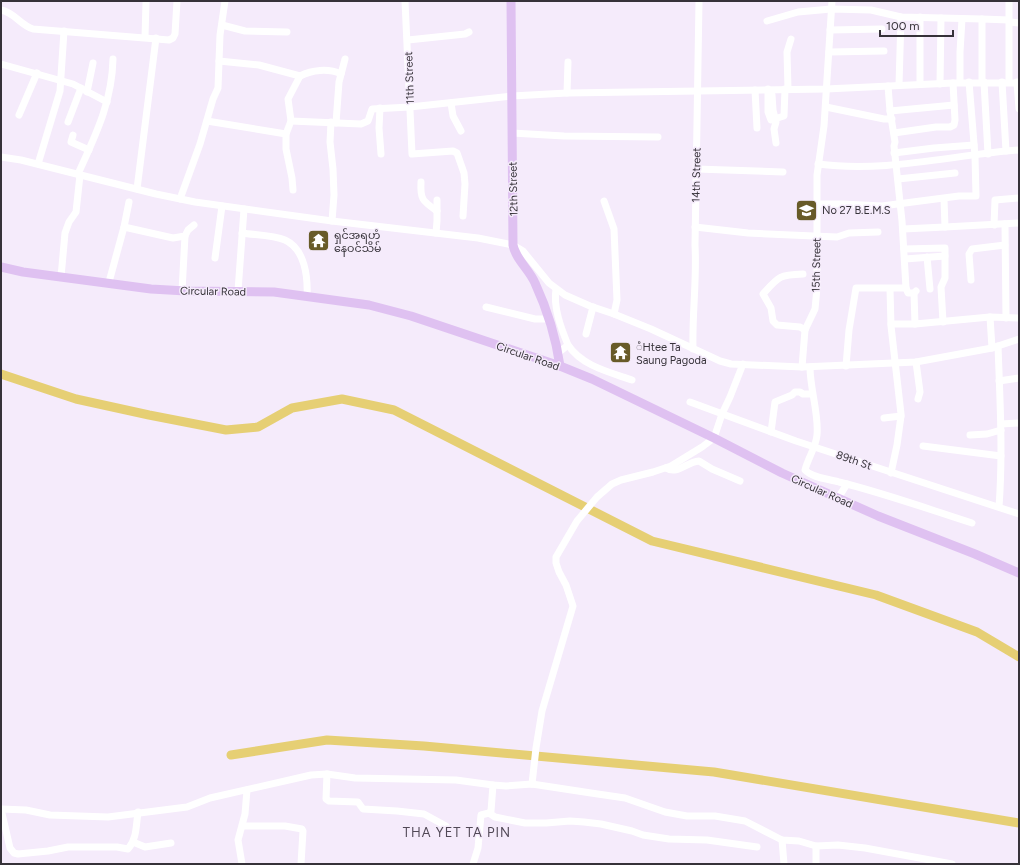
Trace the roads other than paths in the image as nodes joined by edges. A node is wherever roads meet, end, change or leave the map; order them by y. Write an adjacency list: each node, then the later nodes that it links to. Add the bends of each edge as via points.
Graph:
1 (177, 1): 26 (street, via 176,29 173,38)
2 (225, 1): 19 (street)
3 (405, 1): 28 (street, 11th Street)
4 (511, 1): 57 (main road, 12th Street)
5 (699, 1): 55 (street, 14th Street)
6 (832, 1): 9 (street, 15th Street)
7 (1009, 1): 17 (street)
8 (146, 2): 25 (street)
9 (832, 9): 11 (street, via 871,10); 16 (street, via 798,12); 21 (street, 15th Street)
10 (2, 12): 22 (street, via 12,14 33,29)
11 (902, 17): 12 (street); 48 (street)
12 (920, 17): 13 (street); 46 (street)
13 (941, 18): 14 (street); 47 (street)
14 (962, 19): 15 (street); 45 (street)
15 (982, 19): 17 (street); 42 (street)
16 (767, 21)
17 (1009, 21): 18 (street); 43 (street)
18 (1019, 23)
19 (222, 25): 23 (street, via 245,31); 33 (street)
20 (882, 29): 21 (street)
21 (830, 30): 30 (street, 15th Street)
22 (64, 31): 25 (street); 40 (street)
23 (287, 32)
24 (468, 32): 28 (street)
25 (145, 37): 26 (street)
26 (156, 38): 101 (street)
27 (791, 39): 51 (street, via 787,52)
28 (408, 40): 61 (street, 11th Street)
29 (884, 51): 30 (street)
30 (829, 52): 52 (street, 15th Street)
31 (113, 59): 58 (street)
32 (345, 59): 38 (street)
33 (219, 61): 39 (street, via 259,65); 73 (street, via 218,88)
34 (568, 62): 56 (street)
35 (93, 63): 53 (street)
36 (1, 64): 37 (street)
37 (37, 73): 40 (street); 68 (street)
38 (341, 74): 39 (street, via 322,70); 74 (street)
39 (300, 76): 71 (street, via 288,98)
40 (61, 80): 53 (street); 92 (street, via 59,97)
41 (969, 82): 42 (street); 45 (street); 83 (street)
42 (983, 82): 43 (street); 89 (street)
43 (1006, 82): 44 (street); 86 (street)
44 (1018, 82): 65 (street)
45 (956, 83): 47 (street); 60 (street)
46 (920, 84): 47 (street); 48 (street)
47 (940, 84)
48 (899, 85): 49 (street)
49 (888, 86): 52 (street); 64 (street)
50 (771, 89): 51 (street); 54 (street); 67 (street); 70 (street)
51 (787, 89): 52 (street); 70 (street, via 784,116)
52 (826, 89): 62 (street, 15th Street)
53 (84, 90): 58 (street); 72 (street)
54 (755, 90): 55 (street); 66 (street)
55 (697, 91): 56 (street); 95 (street, 14th Street)
56 (567, 93): 57 (street)
57 (512, 96): 59 (street); 77 (main road, 12th Street)
58 (107, 102): 84 (street)
59 (451, 103): 61 (street); 76 (street, via 453,116)
60 (954, 105): 64 (street); 78 (street, via 955,124 952,126)
61 (410, 107): 63 (street); 114 (street, 11th Street, via 412,154 453,151 458,153 465,184)
62 (826, 107): 69 (street); 93 (street, 15th Street)
63 (380, 108): 74 (street, via 372,109 365,123); 88 (street)
64 (890, 110): 69 (street)
65 (1019, 110)
66 (755, 112): 67 (street); 75 (street)
67 (768, 112): 70 (street)
68 (20, 115)
69 (892, 119): 78 (street)
70 (774, 120): 82 (street)
71 (291, 121): 74 (street); 79 (street)
72 (68, 122)
73 (207, 122): 79 (street); 104 (street)
74 (333, 122): 115 (street, via 330,142 334,195)
75 (757, 128)
76 (461, 131)
77 (512, 133): 81 (street); 129 (main road, 12th Street)
78 (894, 133): 87 (street)
79 (286, 134): 102 (street)
80 (72, 135): 84 (street, via 71,142)
81 (658, 136)
82 (776, 143)
83 (974, 145): 87 (street); 90 (street)
84 (89, 150): 98 (street)
85 (1019, 150): 86 (street)
86 (1006, 151): 89 (street)
87 (894, 153): 94 (street)
88 (380, 154)
89 (988, 154): 90 (street)
90 (975, 156): 94 (street); 105 (street, via 976,196)
91 (1, 157): 92 (street)
92 (38, 164): 98 (street)
93 (818, 164): 94 (street, via 848,167); 110 (street, 15th Street)
94 (896, 165): 99 (street)
95 (696, 169): 96 (street); 122 (street, 14th Street)
96 (783, 172)
97 (955, 173): 99 (street)
98 (79, 175): 101 (street); 138 (street, via 76,212 65,234)
99 (898, 179): 109 (street)
100 (421, 182): 113 (street, via 423,200)
101 (137, 189): 104 (street)
102 (293, 190)
103 (1019, 198): 119 (street, via 995,200)
104 (180, 199): 111 (street)
105 (944, 199): 109 (street); 120 (street)
106 (437, 200): 113 (street)
107 (604, 201): 150 (street, via 614,229 617,300)
108 (128, 202): 121 (street)
109 (900, 203): 110 (street, via 882,206); 123 (street)
110 (817, 204): 128 (street, 15th Street)
111 (222, 206): 112 (street); 134 (street)
112 (244, 209): 115 (street); 125 (street)
113 (437, 212): 126 (street)
114 (462, 216)
115 (332, 221): 126 (street)
116 (1019, 223): 117 (street)
117 (1005, 224): 119 (street); 130 (street)
118 (194, 225): 127 (street)
119 (994, 225): 120 (street)
120 (945, 227): 123 (street)
121 (124, 228): 127 (street, via 173,238); 140 (street)
122 (695, 228): 128 (street); 163 (street, 14th Street)
123 (902, 229): 131 (street)
124 (878, 232): 128 (street, via 849,233 837,237)
125 (242, 233): 146 (street); 147 (street, via 280,238 293,245 302,258)
126 (436, 233): 129 (street)
127 (185, 236): 145 (street)
128 (817, 236): 158 (street, 15th Street, via 815,309)
129 (513, 245): 142 (street, via 523,251); 154 (main road, 12th Street, via 535,281)
130 (1005, 245): 139 (street, via 970,250); 152 (street)
131 (904, 249): 132 (street, via 945,248); 135 (street)
132 (945, 256): 133 (street); 155 (street, via 945,278 941,287)
133 (927, 257): 135 (street); 144 (street)
134 (215, 258)
135 (905, 259): 141 (street)
136 (1, 267): 138 (main road, Circular Road)
137 (803, 274): 158 (street, via 785,275 772,283 763,294 777,325 800,327)
138 (61, 277): 140 (main road, Circular Road)
139 (971, 280)
140 (110, 282): 145 (main road, Circular Road)
141 (906, 288): 143 (street); 157 (street, via 908,293 915,292)
142 (556, 289): 149 (street); 161 (street, via 558,315)
143 (890, 289): 156 (street); 169 (street, via 856,288)
144 (930, 289)
145 (182, 291): 146 (main road, Circular Road)
146 (238, 291): 147 (main road, Circular Road, via 274,292)
147 (307, 297): 168 (main road, Circular Road, via 369,305 411,316)
148 (486, 307): 154 (street, via 535,319)
149 (593, 307): 150 (street); 159 (street)
150 (614, 314): 163 (street)
151 (990, 317): 152 (street); 155 (street); 162 (street)
152 (1006, 318): 153 (street)
153 (1019, 318)
154 (548, 319): 164 (main road, 12th Street)
155 (943, 322): 157 (street)
156 (891, 324): 157 (street); 166 (street)
157 (915, 324)
158 (804, 330): 170 (street, 15th Street)
159 (586, 334)
160 (1019, 339): 162 (street)
161 (568, 344): 164 (street); 172 (street, via 585,362)
162 (995, 347): 165 (street); 173 (street)
163 (693, 349): 167 (street, via 720,362)
164 (558, 353): 168 (main road, 12th Street)
165 (916, 362): 166 (street); 175 (street, via 920,392)
166 (896, 363): 169 (street); 178 (street)
167 (742, 364): 170 (street); 177 (street)
168 (560, 366): 184 (main road, Circular Road)
169 (846, 366): 170 (street)
170 (806, 367): 174 (street, 15th Street)
171 (1019, 378): 173 (street)
172 (632, 380)
173 (999, 381): 181 (street)
174 (812, 394): 182 (street, via 795,392 774,402); 186 (street, 15th Street, via 817,424)
175 (918, 399)
176 (690, 402): 177 (street, 89th St)
177 (722, 414): 182 (street, 89th St); 184 (street)
178 (901, 416): 179 (street); 190 (street, via 898,445)
179 (884, 418)
180 (1019, 423): 181 (street)
181 (1001, 427): 183 (street, via 987,434); 187 (street)
182 (771, 432): 186 (street, 89th St)
183 (970, 435)
184 (714, 438): 188 (street); 193 (main road, Circular Road)
185 (923, 446): 187 (street)
186 (814, 447): 190 (street, 89th St); 192 (street, 15th Street, via 805,470 815,476)
187 (1001, 456): 195 (street)
188 (676, 462): 189 (street); 194 (street, via 614,479 601,489)
189 (666, 468): 191 (street, via 674,471 686,464 699,461); 194 (street, via 612,484)
190 (891, 473): 195 (street, 89th St)
191 (740, 481)
192 (847, 484): 193 (street); 197 (street)
193 (838, 498): 198 (main road, Circular Road)
194 (589, 504): 200 (street, via 575,520 552,559 568,600 570,614 542,711)
195 (999, 507): 196 (street, 89th St)
196 (1019, 514)
197 (972, 523)
198 (1019, 573)
199 (327, 774): 201 (street, via 355,778 456,780); 202 (street, via 311,775); 207 (street, via 328,802 358,802 363,809 424,814)
200 (532, 784): 201 (street); 208 (street, via 625,798 679,815 715,816 745,821)
201 (493, 785): 205 (street)
202 (247, 790): 204 (street, via 210,798 187,807); 206 (street)
203 (1, 809): 204 (street, via 26,810 50,815 102,817); 209 (street, via 10,848 14,853 68,847 128,849)
204 (138, 812): 209 (street)
205 (489, 813): 212 (street, via 495,817 525,823 584,822 669,839 707,840); 216 (street, via 481,815 478,848)
206 (242, 826): 214 (street, via 238,840); 215 (street, via 285,826 302,829 304,831)
207 (446, 826)
208 (782, 840): 211 (street); 217 (street)
209 (133, 842): 210 (street, via 141,847)
210 (172, 843)
211 (816, 846): 213 (street, via 865,848 907,855); 218 (street)
212 (757, 847)
213 (921, 861): 219 (street)
214 (242, 864)
215 (301, 864)
216 (473, 864)
217 (784, 864)
218 (816, 864)
219 (952, 864)

